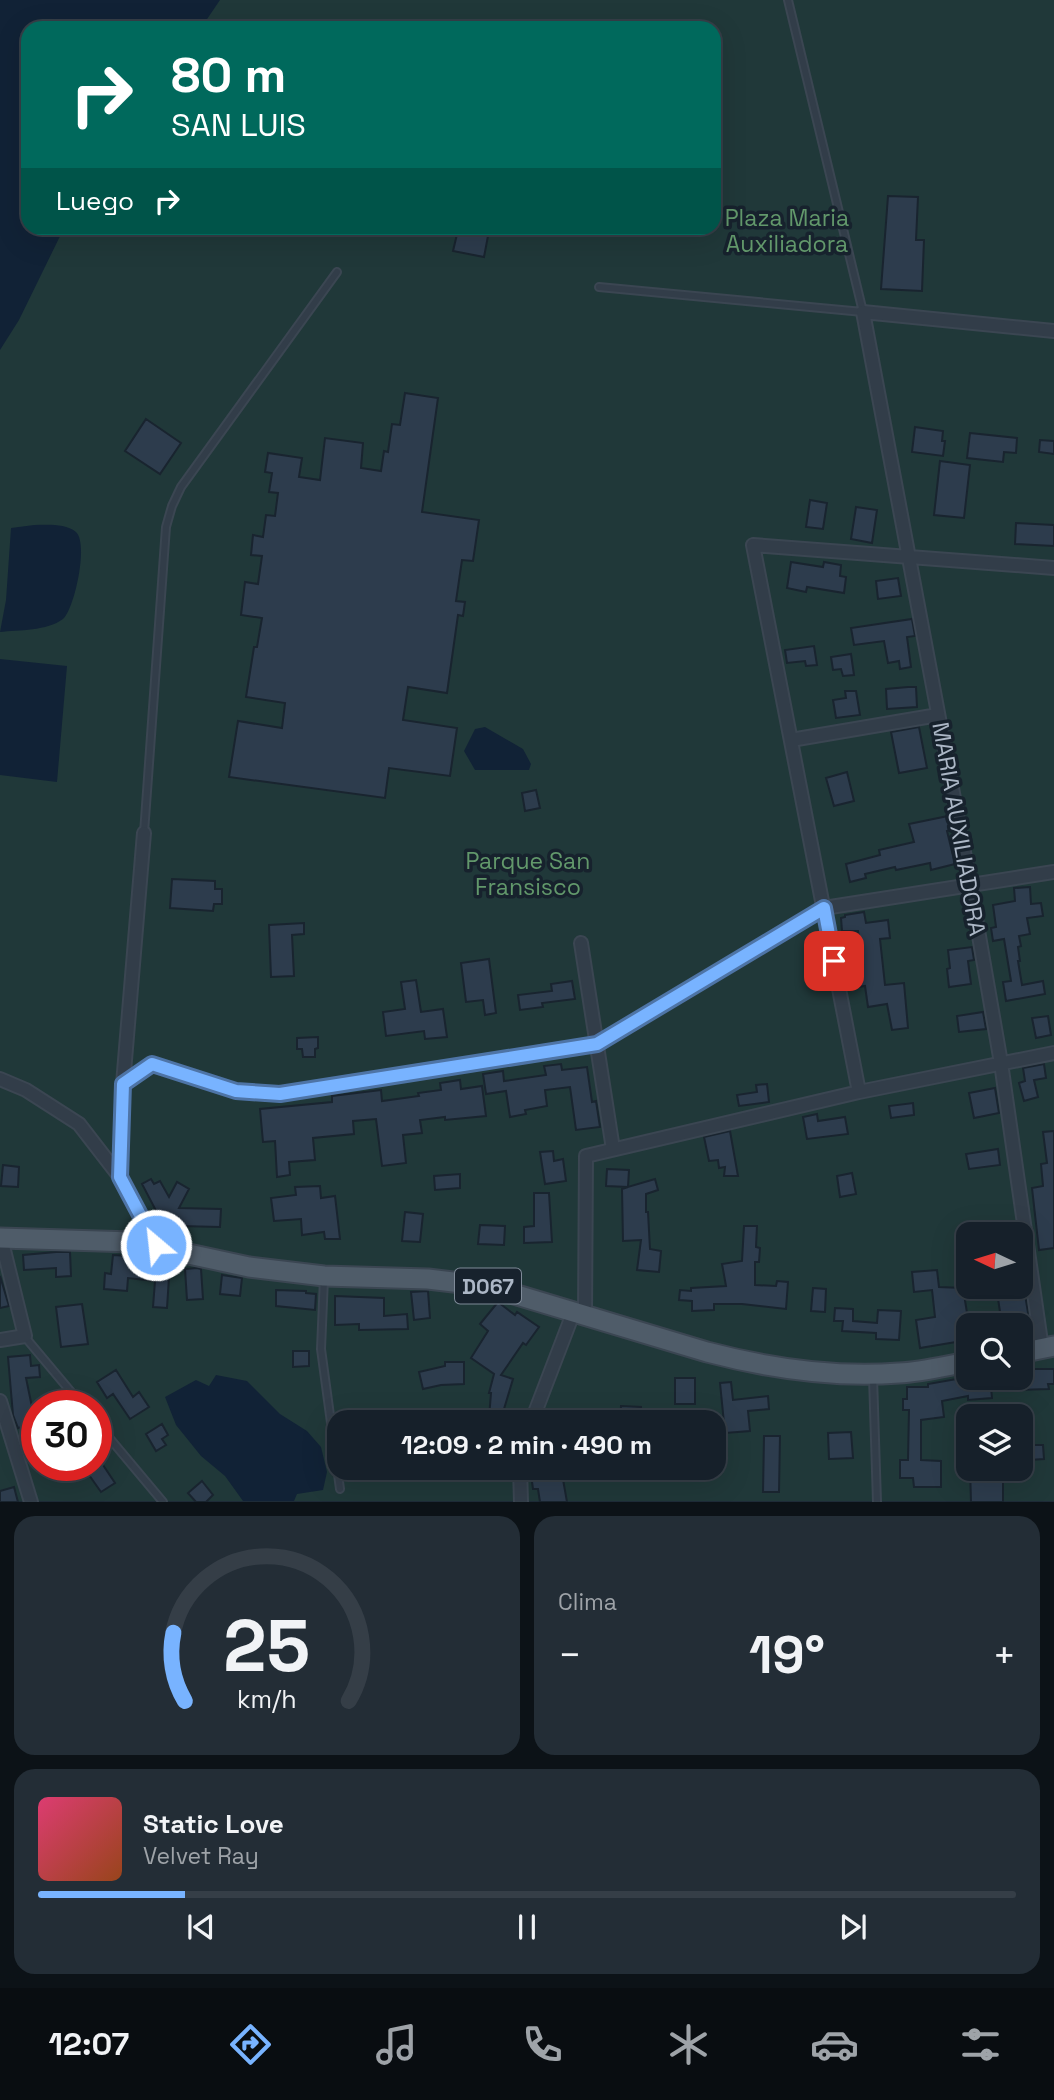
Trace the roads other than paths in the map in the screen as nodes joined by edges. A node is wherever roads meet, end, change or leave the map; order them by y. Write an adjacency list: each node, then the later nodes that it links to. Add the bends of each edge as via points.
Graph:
1 (788, 0): 4 (lane)
2 (337, 272): 10 (lane, via 172,506 166,527)
3 (599, 287): 4 (lane)
4 (863, 312): 5 (street); 6 (street, MARIA AUXILIADORA)
5 (1054, 331)
6 (908, 556): 7 (street); 8 (street, MARIA AUXILIADORA); 9 (street, via 753,545)
7 (1054, 568)
8 (939, 715): 9 (street); 12 (street, MARIA AUXILIADORA)
9 (791, 740): 13 (street)
10 (144, 833): 19 (street)
11 (1054, 872): 12 (street)
12 (970, 884): 13 (street); 17 (street, MARIA AUXILIADORA)
13 (824, 908): 15 (street); 20 (street)
14 (581, 943): 15 (street)
15 (597, 1044): 19 (street, via 280,1094 236,1091 152,1064); 21 (street)
16 (1054, 1052): 17 (street)
17 (1001, 1063): 20 (street); 29 (street, MARIA AUXILIADORA)
18 (0, 1079): 22 (street, via 79,1124)
19 (123, 1084): 22 (street)
20 (859, 1092): 21 (street)
21 (612, 1145): 26 (street, via 586,1156)
22 (120, 1177): 24 (street)
23 (0, 1238): 24 (main road, D067); 27 (street)
24 (156, 1245): 25 (main road, D067, via 249,1267)
25 (324, 1276): 26 (main road, D067, via 487,1286); 37 (lane, via 321,1349)
26 (580, 1313): 31 (main road, D067, via 741,1362); 34 (street)
27 (25, 1336): 28 (street); 32 (lane)
28 (0, 1340)
29 (1048, 1348)
30 (956, 1364): 31 (main road, D067)
31 (873, 1374): 41 (lane)
32 (70, 1390)
33 (0, 1401): 38 (street)
34 (537, 1410)
35 (112, 1441): 39 (lane)
36 (520, 1480): 40 (street)
37 (340, 1489)
38 (31, 1502)
39 (163, 1502)
40 (521, 1502)
41 (877, 1502)

